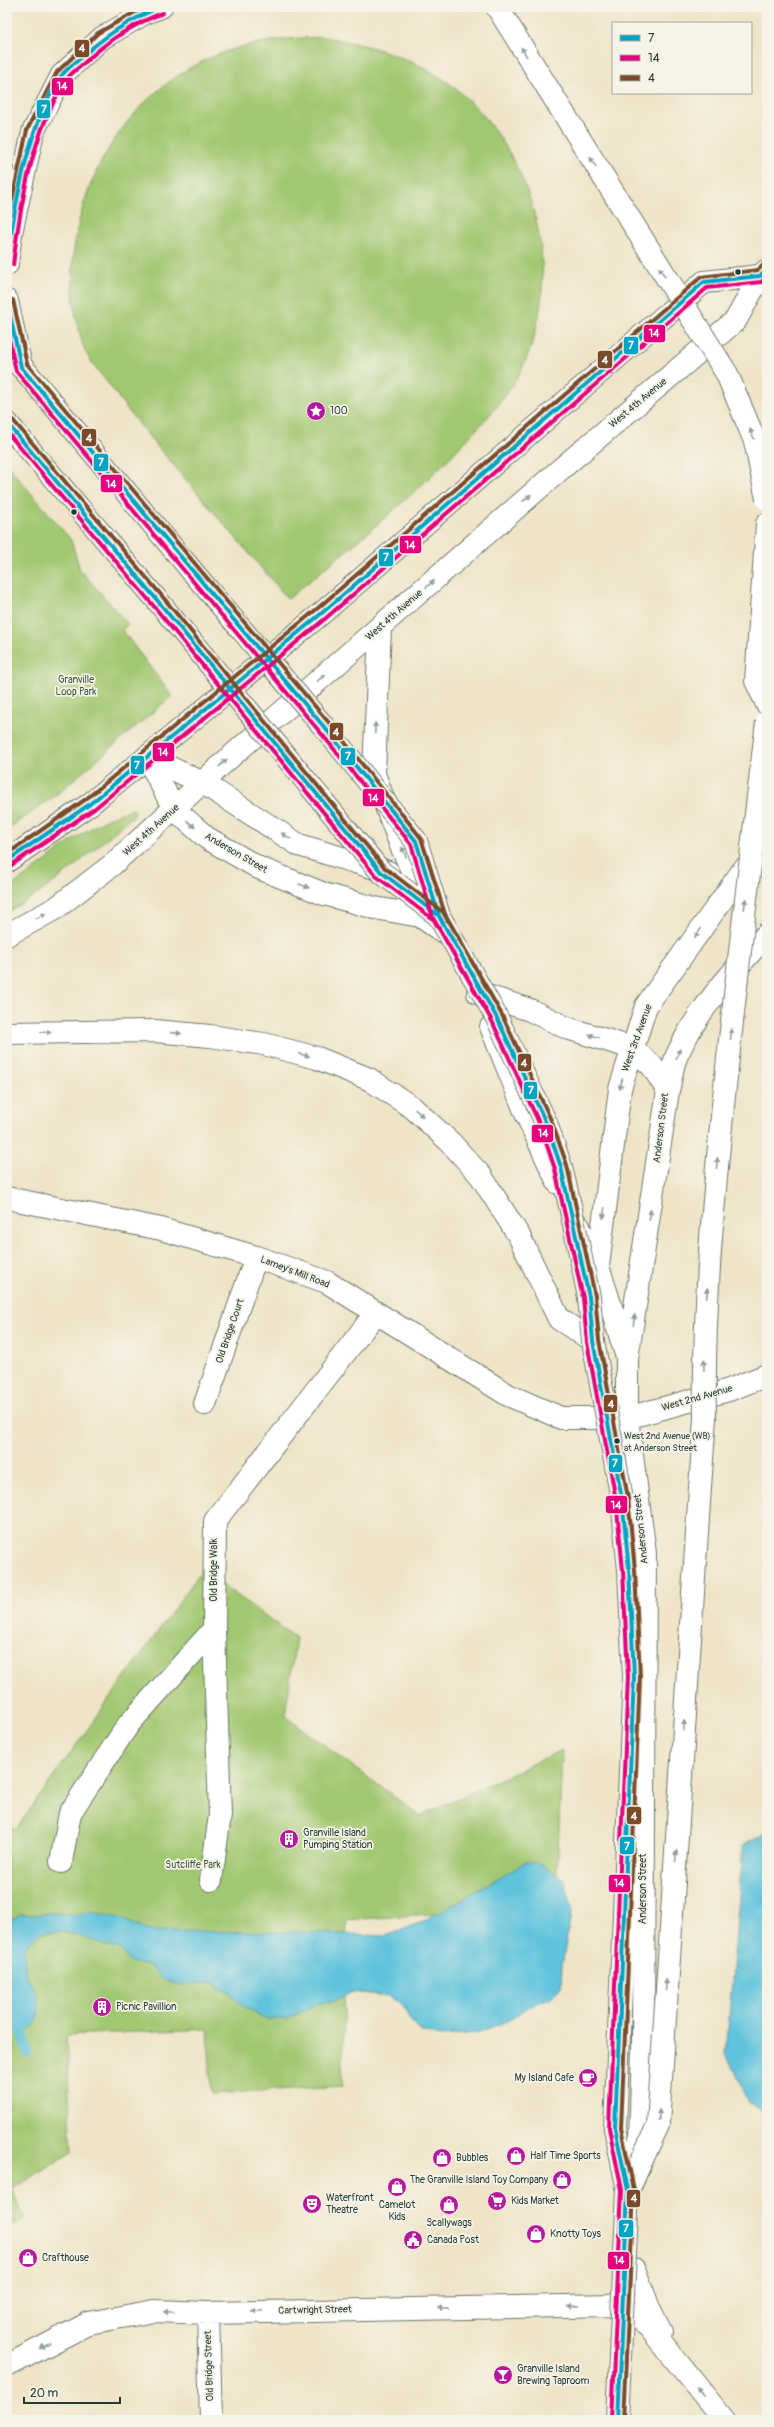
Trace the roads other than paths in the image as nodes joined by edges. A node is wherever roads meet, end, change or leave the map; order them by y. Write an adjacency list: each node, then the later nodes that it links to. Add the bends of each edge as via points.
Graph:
1 (161, 7): 3 (main road, via 145,13 102,38 62,75 33,132 12,226)
2 (497, 7): 9 (main road, one-way to 2, bridge, via 755,441 727,374)
3 (7, 264)
4 (764, 273): 11 (main road, West 4th Avenue, one-way to 4, via 736,320); 14 (main road, West 4th Avenue, via 704,282 322,613)
5 (7, 301): 7 (main road)
6 (7, 349): 7 (main road)
7 (21, 367): 20 (main road, bridge, via 330,734 416,841)
8 (7, 423): 20 (main road, bridge, via 381,872)
9 (767, 499)
10 (767, 524): 12 (main road, via 756,681)
11 (380, 627): 15 (main road, West 4th Avenue, one-way to 11); 19 (main road, Anderson Street, one-way to 11, via 374,774)
12 (767, 704)
13 (767, 722): 39 (main road, one-way to 13, bridge, via 658,2126 705,1418 704,1331 714,1191 736,978)
14 (147, 758): 15 (main road, Anderson Street); 16 (main road, Anderson Street); 18 (main road, West 4th Avenue, via 90,804)
15 (203, 783): 16 (main road, West 4th Avenue); 19 (main road, Anderson Street, one-way to 15, via 392,873 299,844)
16 (174, 809): 20 (main road, Anderson Street, one-way to 20, via 207,838 259,868 324,894); 22 (main road, West 4th Avenue, one-way to 16, via 56,908 112,865)
17 (767, 849): 25 (main road, West 3rd Avenue, one-way to 25, via 744,868 646,1006)
18 (7, 861)
19 (420, 888): 20 (main road, Anderson Street)
20 (440, 923): 23 (main road, Anderson Street); 31 (main road, bridge, via 497,1018 546,1124 561,1167 571,1210 589,1297)
21 (767, 934): 26 (main road, one-way to 21, via 677,1054 694,1023 717,990)
22 (7, 935)
23 (478, 993): 25 (main road, Anderson Street, one-way to 23, via 567,1028 530,1010); 29 (main road, Anderson Street, via 527,1116)
24 (7, 1033): 31 (main road, one-way to 31, via 155,1031 210,1036 264,1044 317,1058 369,1079 412,1108 450,1142 481,1176 519,1236 559,1320)
25 (632, 1048): 26 (main road, Anderson Street, via 652,1066); 29 (main road, West 3rd Avenue, one-way to 29, via 620,1089)
26 (668, 1091): 32 (main road, Anderson Street, one-way to 26)
27 (7, 1198): 28 (main road, Lamey's Mill Road, via 161,1228)
28 (256, 1257): 30 (main road, Lamey's Mill Road, via 327,1282); 34 (main road, Old Bridge Court)
29 (598, 1266): 32 (main road, Anderson Street)
30 (375, 1314): 35 (main road, Lamey's Mill Road, via 508,1395 561,1418); 36 (main road, Old Bridge Walk, via 215,1521)
31 (593, 1341): 39 (main road, bridge, via 622,1499 629,1570 634,1677 615,2128)
32 (627, 1359): 35 (main road, Anderson Street)
33 (767, 1375): 35 (main road, West 2nd Avenue, via 728,1390)
34 (205, 1404)
35 (627, 1418): 40 (main road, Anderson Street, via 646,1553 643,2050)
36 (214, 1629): 37 (main road, via 128,1725 74,1806 70,1813); 38 (main road, Old Bridge Walk, via 220,1815)
37 (61, 1862)
38 (211, 1880)
39 (628, 2190): 47 (main road, bridge)
40 (634, 2278): 41 (main road); 43 (main road, Anderson Street); 44 (main road)
41 (612, 2305): 42 (main road, Cartwright Street, one-way to 42); 43 (main road, Cartwright Street)
42 (208, 2313): 45 (main road, Cartwright Street, one-way to 45, via 154,2311 89,2323); 46 (main road, Old Bridge Street)
43 (632, 2314): 44 (main road, Cartwright Street, via 649,2327); 48 (main road, Anderson Street)
44 (677, 2361): 49 (main road, one-way to 44)
45 (7, 2366)
46 (210, 2420)
47 (617, 2420)
48 (624, 2420)
49 (724, 2420)

